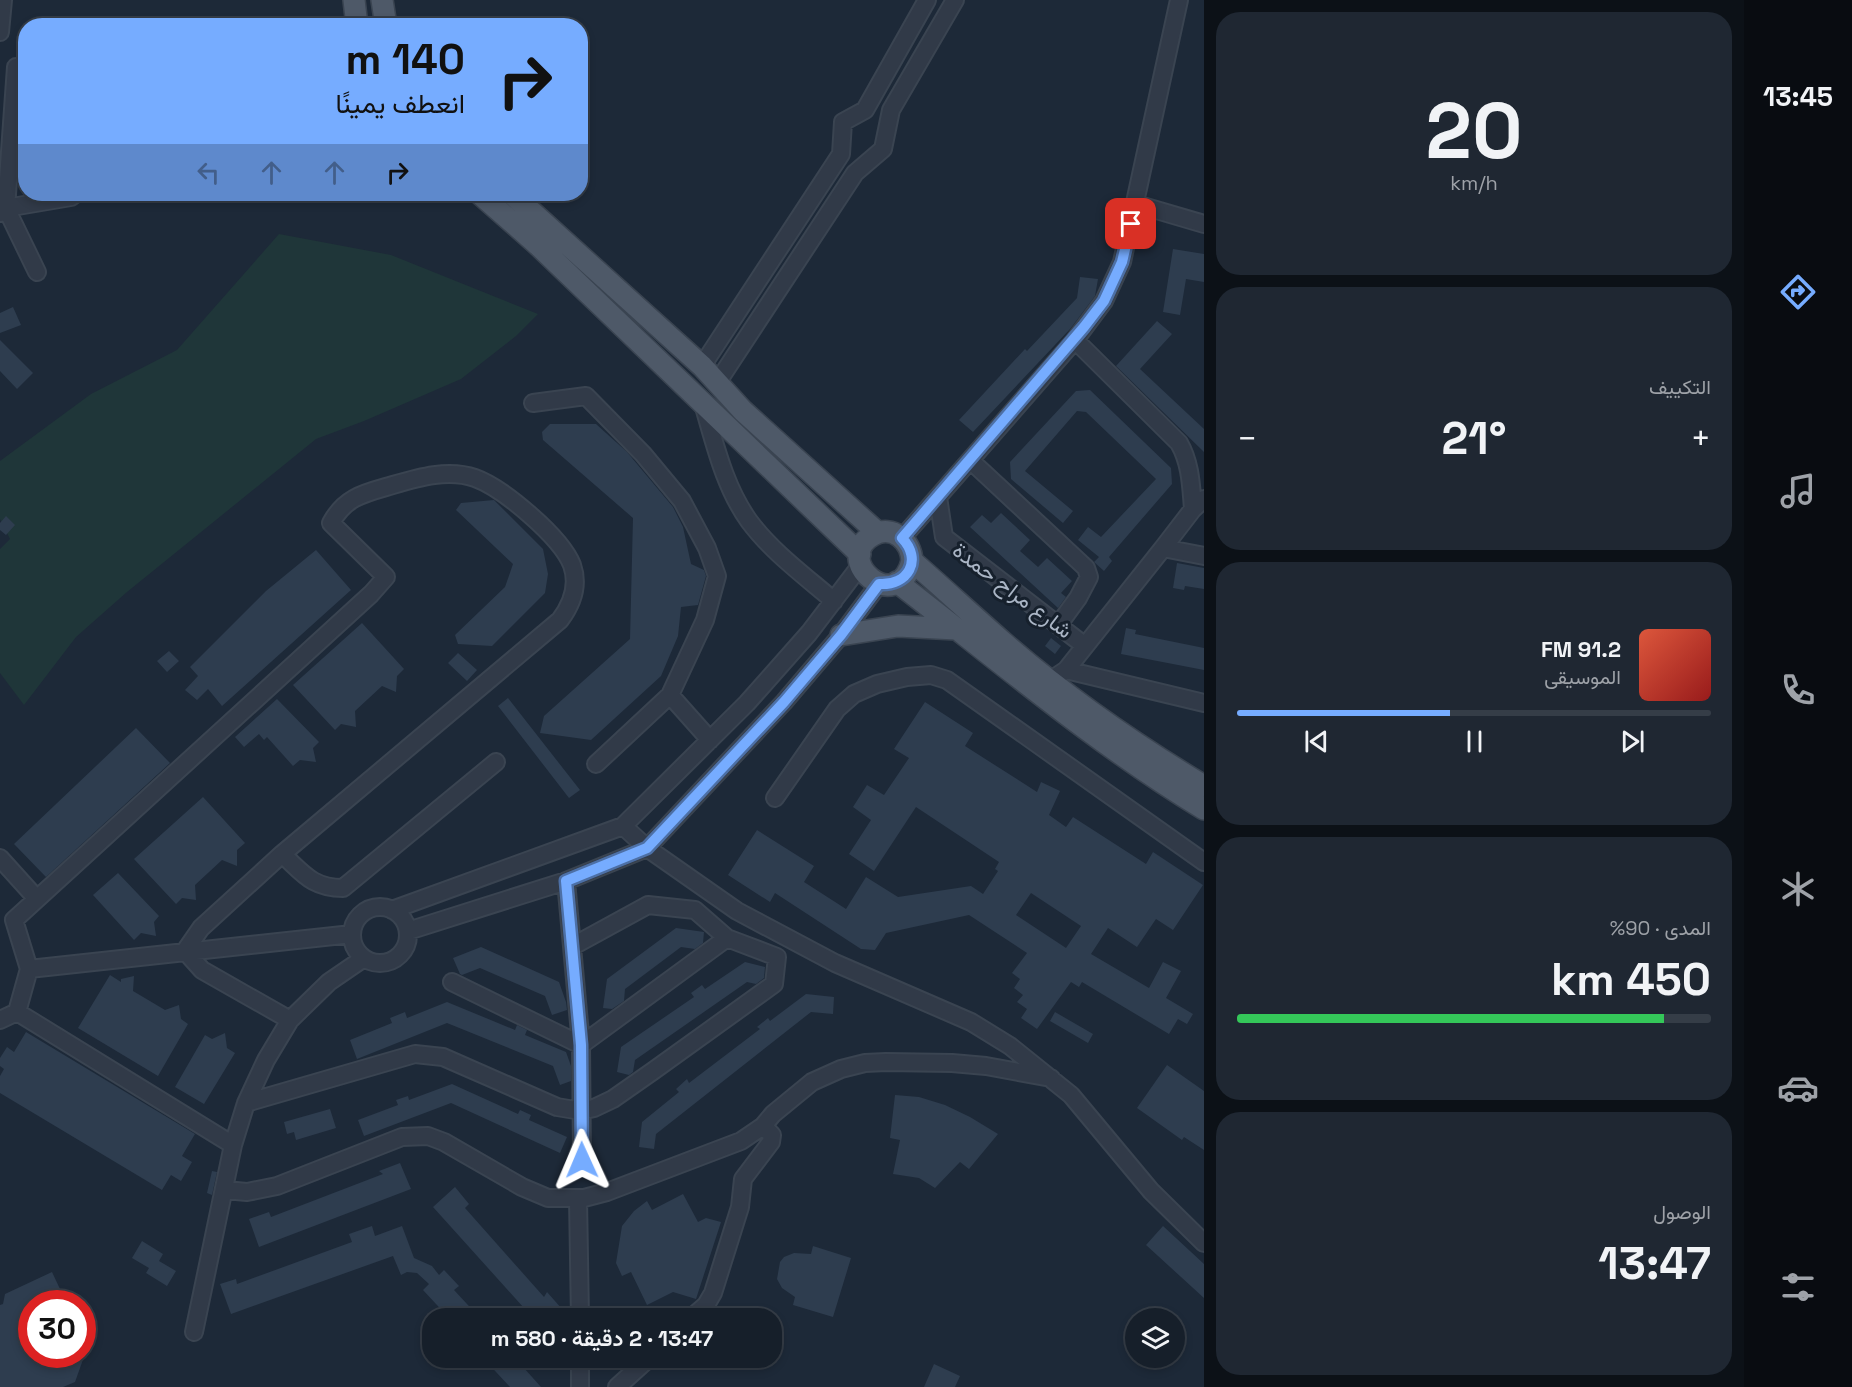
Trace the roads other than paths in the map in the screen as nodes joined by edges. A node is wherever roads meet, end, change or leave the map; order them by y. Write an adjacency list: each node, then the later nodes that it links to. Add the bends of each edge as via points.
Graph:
1 (3, 0): 9 (street)
2 (354, 0): 7 (main road)
3 (382, 0): 8 (main road)
4 (927, 0): 19 (street, via 865,110 843,122 841,154)
5 (955, 0): 20 (street, via 891,110 883,149 855,173)
6 (1179, 0): 14 (street)
7 (356, 18)
8 (385, 18)
9 (0, 32)
10 (14, 66): 15 (street)
11 (52, 201): 15 (street)
12 (488, 201): 22 (main road)
13 (520, 201): 19 (main road)
14 (1136, 204): 16 (street); 18 (street, via 1122,262 1104,301)
15 (3, 211): 17 (street)
16 (1204, 224)
17 (38, 272)
18 (1075, 340): 23 (street); 25 (street, via 1179,443)
19 (702, 366): 20 (main road)
20 (717, 383): 26 (main road)
21 (533, 403): 39 (street, via 586,396 682,501 707,548 717,576 705,620)
22 (703, 404): 30 (main road); 33 (street, via 720,464 749,520 765,540)
23 (970, 460): 24 (street); 34 (street, via 1086,568 1089,577)
24 (938, 497): 27 (street); 34 (street, شارع مراح حمدة, via 944,537)
25 (1199, 504): 28 (street)
26 (878, 533): 27 (main road); 30 (main road, via 866,541)
27 (902, 538): 31 (main road, via 908,544)
28 (1163, 548): 29 (street); 37 (street)
29 (1204, 556)
30 (860, 560): 32 (main road, via 864,574); 33 (street)
31 (912, 561): 32 (main road, via 904,577); 38 (main road, via 1004,644)
32 (888, 583): 35 (main road); 36 (street)
33 (834, 601): 41 (street)
34 (1059, 624): 37 (street, شارع مراح حمدة)
35 (956, 629): 36 (main road, via 898,626); 46 (main road, via 1143,771)
36 (841, 635): 48 (street)
37 (1085, 646): 38 (street)
38 (1058, 675): 40 (street, شارع مراح حمدة); 44 (main road, via 1162,760)
39 (670, 695): 41 (street); 43 (street)
40 (1204, 702)
41 (710, 740): 47 (street)
42 (496, 762): 49 (street, via 342,888 327,888 310,881)
43 (596, 764)
44 (1204, 786)
45 (776, 798): 51 (street, via 837,709 855,694 877,684 931,675 947,680)
46 (1204, 809)
47 (623, 826): 48 (street); 54 (street)
48 (647, 848): 52 (street); 67 (street, via 737,912 835,963 971,1022)
49 (282, 854): 53 (street, via 571,607 575,582 571,564 551,536 502,491 474,477 449,473 359,495 338,510 331,523 386,577); 59 (street, via 201,928)
50 (0, 858): 53 (street)
51 (1204, 862)
52 (566, 881): 55 (street); 58 (street)
53 (37, 899): 61 (street, via 14,920)
54 (392, 910): 55 (street, via 405,922); 56 (street, via 366,911)
55 (408, 931): 60 (street, via 405,949 391,961)
56 (352, 934): 59 (street); 60 (street)
57 (727, 938): 58 (street, via 695,910 648,906); 66 (street); 69 (street, via 777,957 774,984 613,1099)
58 (573, 946): 66 (street)
59 (185, 951): 61 (street); 65 (street, via 202,970)
60 (364, 958): 65 (street, via 329,982)
61 (29, 969): 63 (street)
62 (452, 982): 66 (street)
63 (17, 1012): 64 (street); 71 (street)
64 (0, 1020)
65 (290, 1020): 68 (street)
66 (581, 1045): 69 (street)
67 (1051, 1078): 70 (street, via 952,1063 865,1063 812,1082); 75 (street, via 1071,1095 1151,1191)
68 (246, 1103): 69 (street, via 415,1054 443,1057 556,1107); 71 (street)
69 (581, 1111): 72 (street)
70 (763, 1126): 74 (street, via 741,1141 607,1192); 77 (street, via 772,1135 771,1142 743,1179 740,1207 713,1293)
71 (233, 1145): 73 (street)
72 (582, 1160)
73 (225, 1190): 74 (street, via 247,1192 277,1186 402,1137 417,1135 444,1142 548,1198); 78 (street)
74 (578, 1198): 76 (street)
75 (1204, 1243)
76 (580, 1308)
77 (703, 1308)
78 (194, 1332)
79 (580, 1368): 81 (street)
80 (638, 1368): 82 (street)
81 (580, 1387)
82 (617, 1387)

